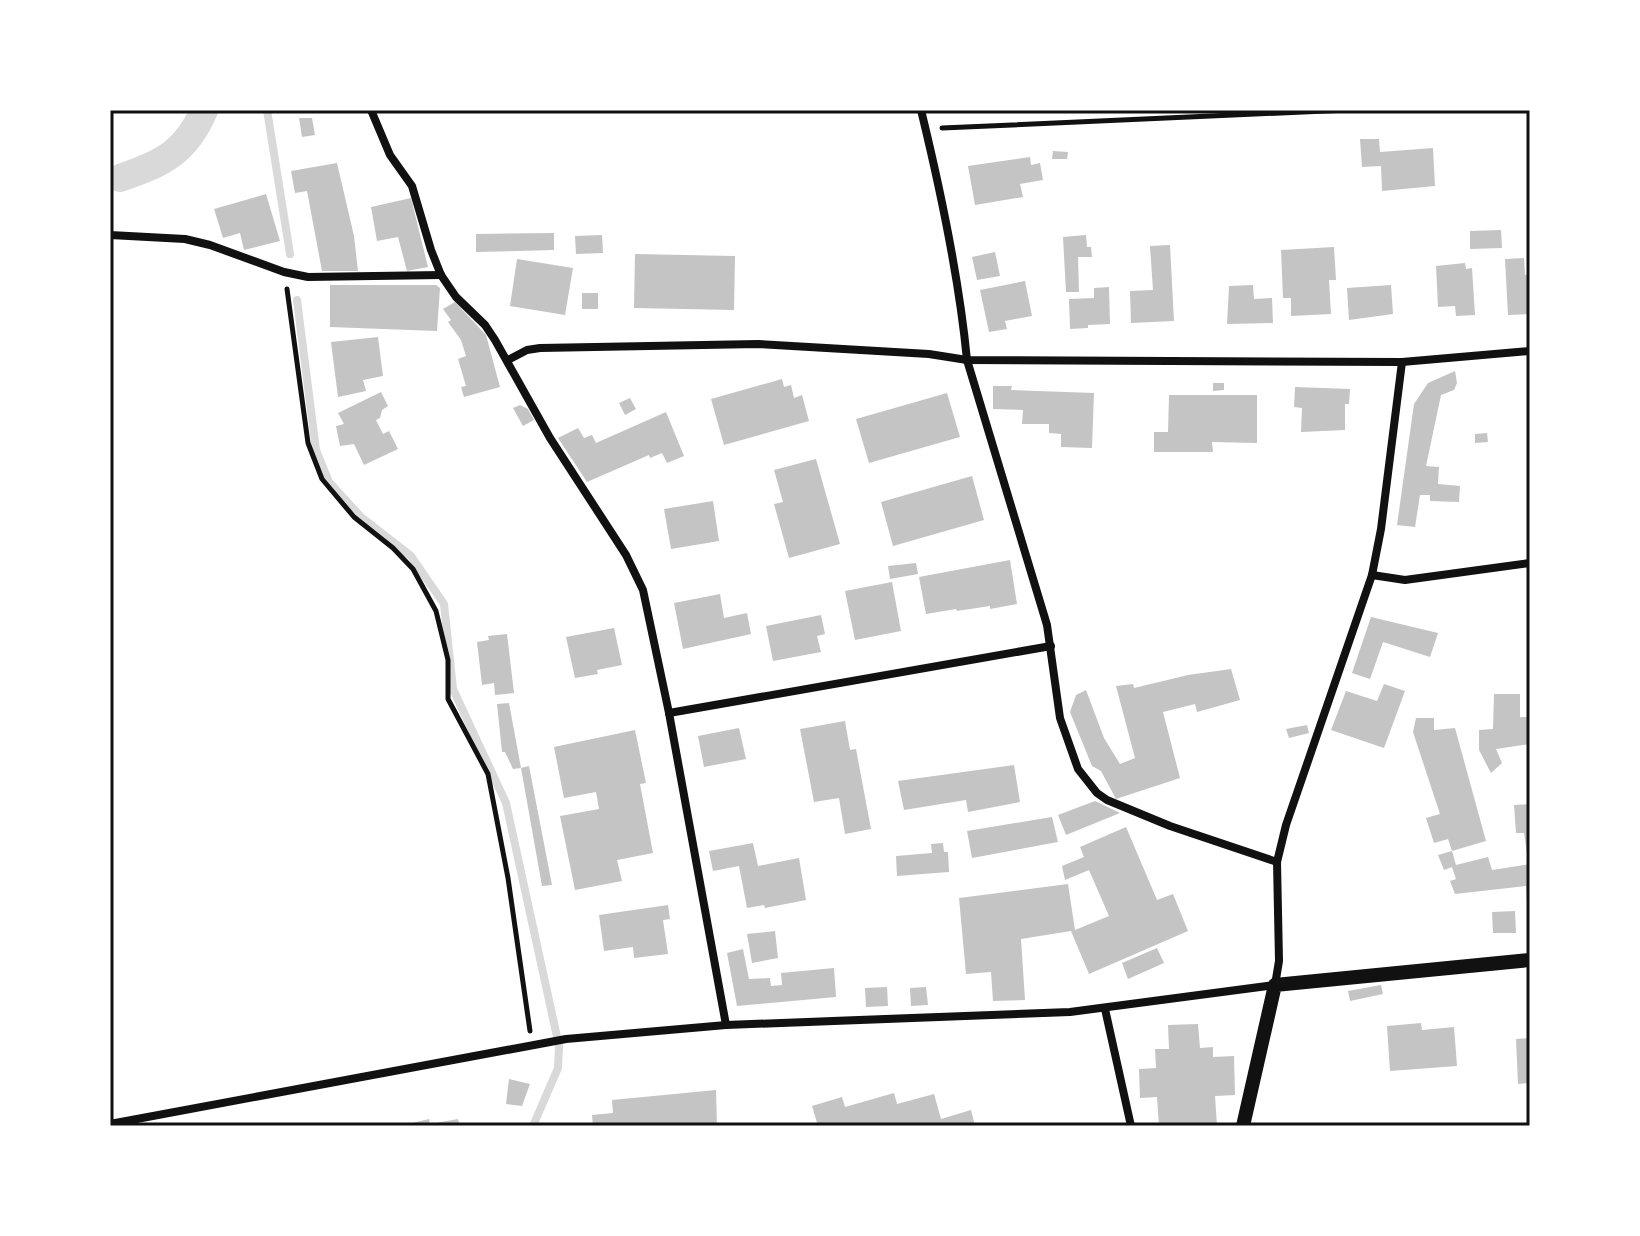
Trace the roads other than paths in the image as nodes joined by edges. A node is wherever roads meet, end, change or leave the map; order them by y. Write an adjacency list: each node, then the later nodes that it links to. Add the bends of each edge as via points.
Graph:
1 (371, 110): 4 (street, via 390,155 412,186)
2 (921, 110): 7 (street)
3 (110, 235): 4 (street, via 185,239 308,277)
4 (441, 275): 6 (street)
5 (1530, 351): 8 (street)
6 (508, 360): 7 (street, via 540,348 758,344); 12 (street, via 550,438 637,574)
7 (967, 360): 8 (street); 11 (street)
8 (1402, 362): 10 (street)
9 (1530, 563): 10 (street, via 1405,580)
10 (1372, 575): 13 (street)
11 (1051, 646): 12 (street); 13 (street, via 1060,718 1078,769 1097,793 1170,826)
12 (669, 713): 17 (street)
13 (1277, 862): 15 (street, via 1280,943)
14 (1530, 960): 15 (street)
15 (1275, 985): 16 (street); 20 (street)
16 (1105, 1009): 17 (street); 19 (street)
17 (726, 1025): 18 (street, via 550,1041)
18 (110, 1124)
19 (1131, 1126)
20 (1243, 1126)

